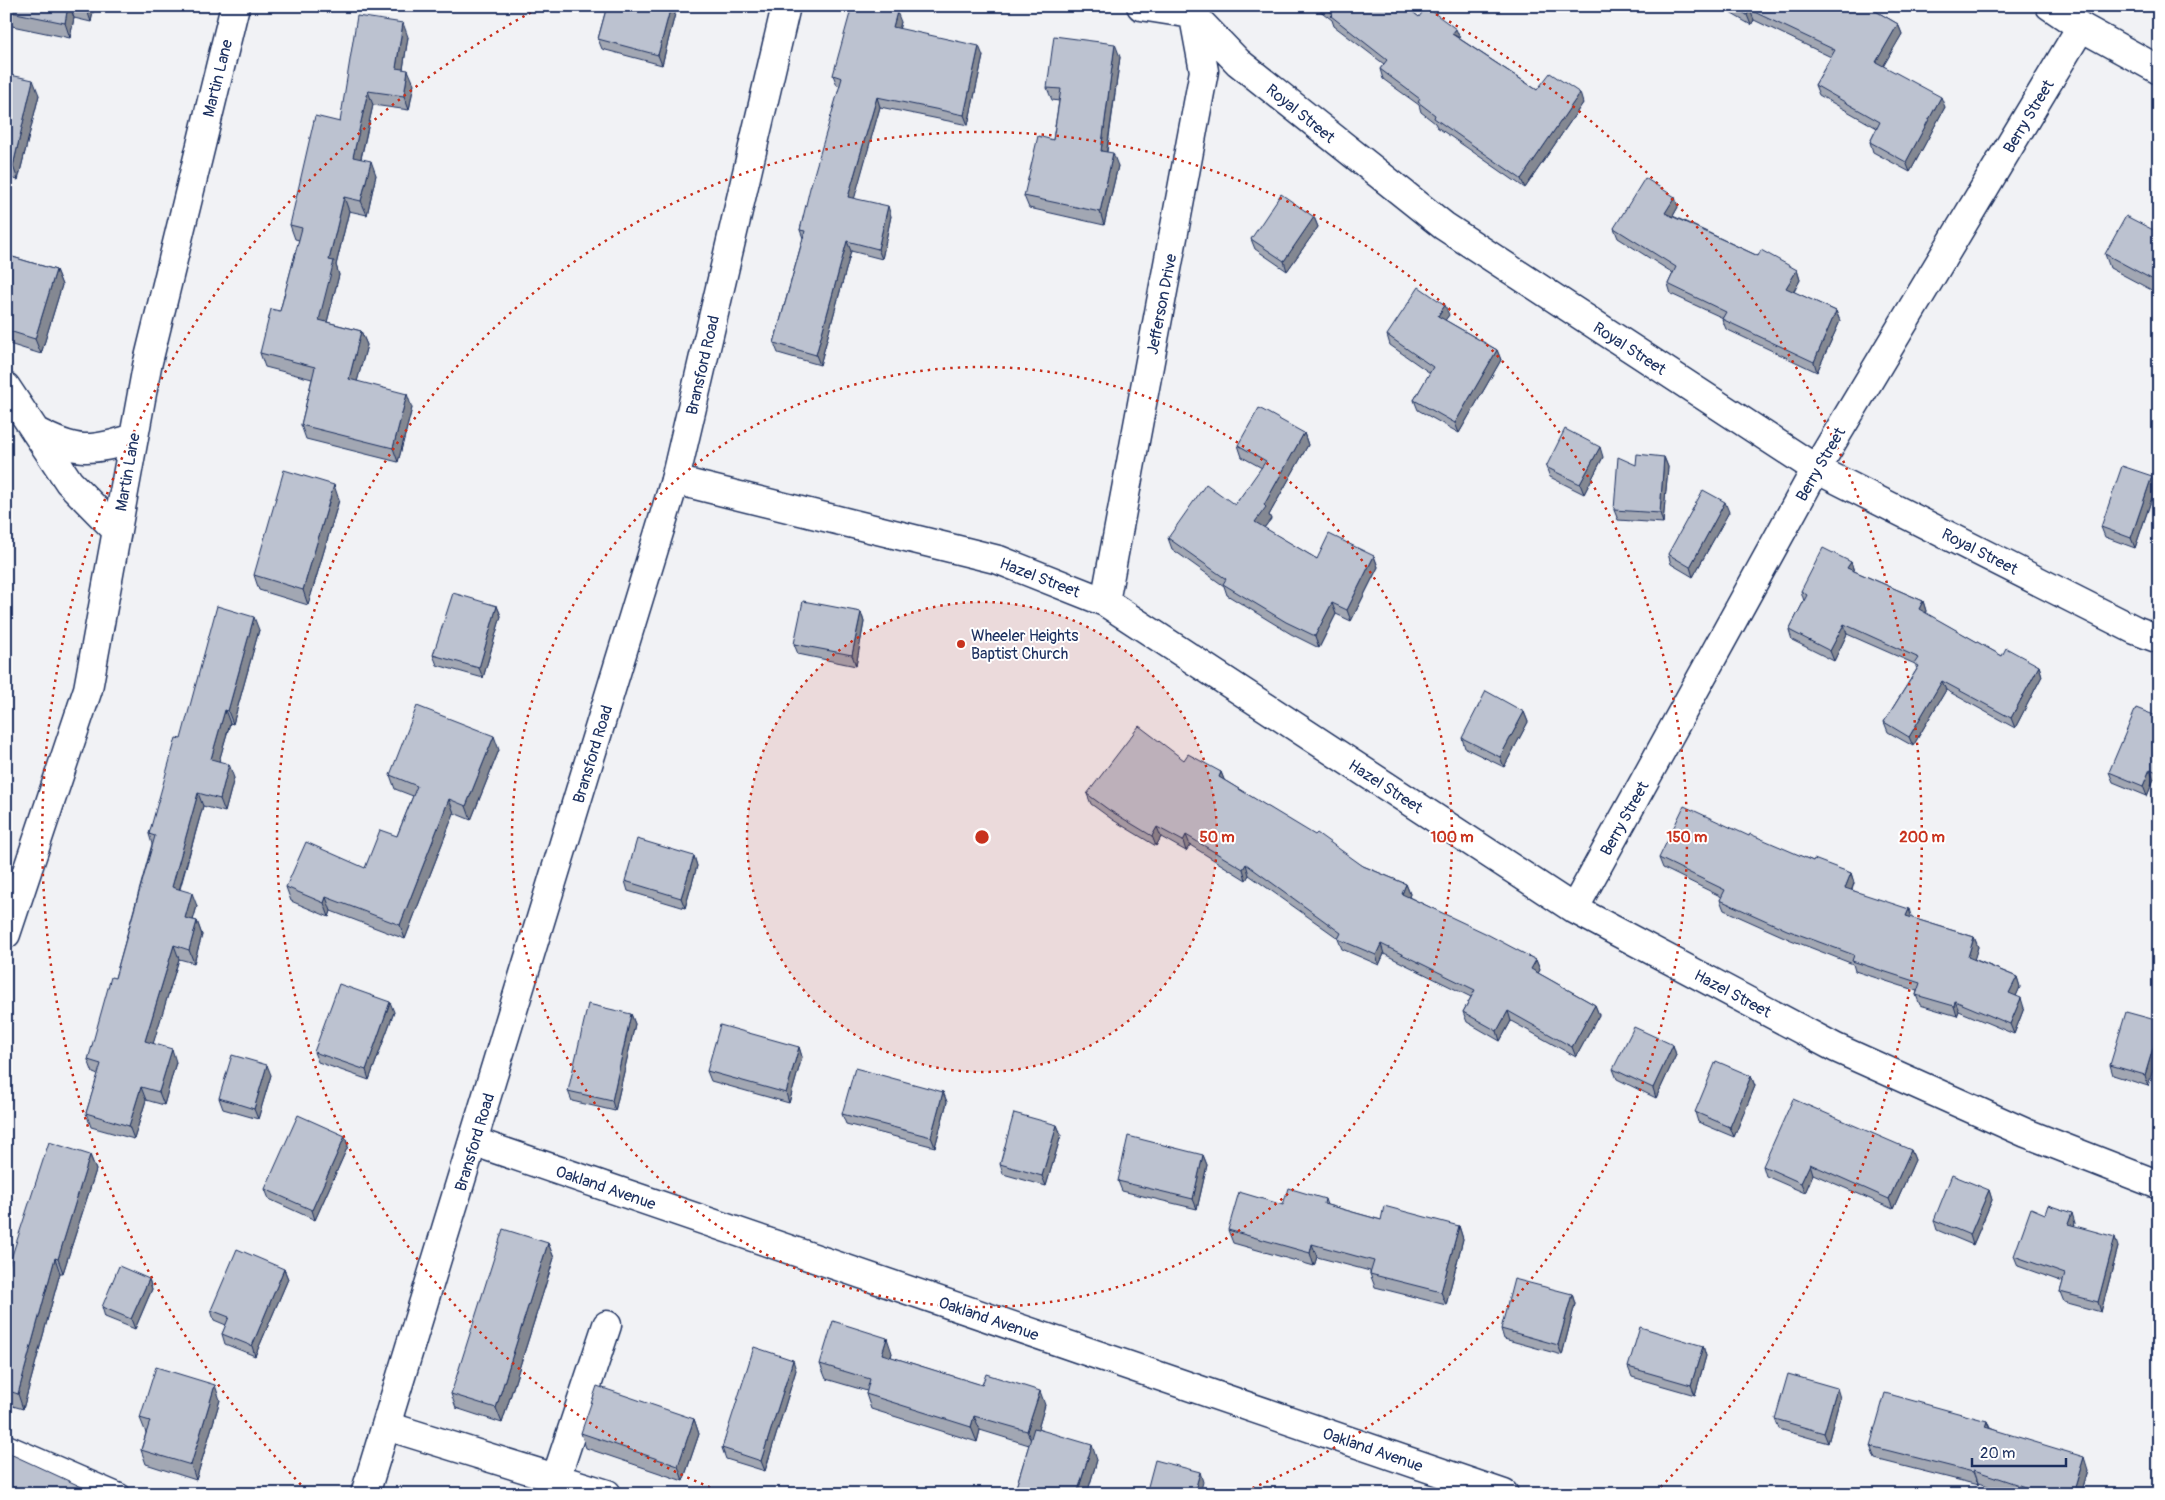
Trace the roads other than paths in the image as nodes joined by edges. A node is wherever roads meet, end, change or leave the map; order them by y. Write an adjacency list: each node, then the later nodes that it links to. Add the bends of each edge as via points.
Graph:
1 (235, 6): 10 (street, Martin Lane, via 146,366)
2 (786, 6): 12 (street, Bransford Road)
3 (1141, 6): 5 (street)
4 (2050, 6): 6 (street)
5 (1194, 10): 11 (street, Royal Street, via 1238,62 1444,226); 14 (street, Jefferson Drive, via 1204,71)
6 (2081, 27): 7 (street); 11 (street, Berry Street)
7 (2159, 70)
8 (6, 387): 9 (street)
9 (35, 431): 10 (street, via 74,448 100,449); 13 (street, via 69,482)
10 (134, 438): 13 (street, Martin Lane)
11 (1816, 469): 15 (street, Royal Street, via 2135,630); 16 (street, Berry Street)
12 (676, 480): 14 (street, Hazel Street, via 999,560); 18 (street, Bransford Road)
13 (116, 531): 17 (street, Martin Lane, via 88,688)
14 (1105, 602): 16 (street, Hazel Street)
15 (2159, 638)
16 (1574, 909): 19 (street, Hazel Street, via 1836,1048 2026,1133)
17 (6, 934)
18 (474, 1142): 21 (street, Bransford Road); 27 (street, Oakland Avenue)
19 (2159, 1185)
20 (607, 1325): 23 (street)
21 (386, 1426): 23 (street); 25 (street, Bransford Road)
22 (6, 1444): 24 (lane)
23 (556, 1478): 26 (street)
24 (121, 1494)
25 (365, 1494)
26 (607, 1494)
27 (1504, 1494)

